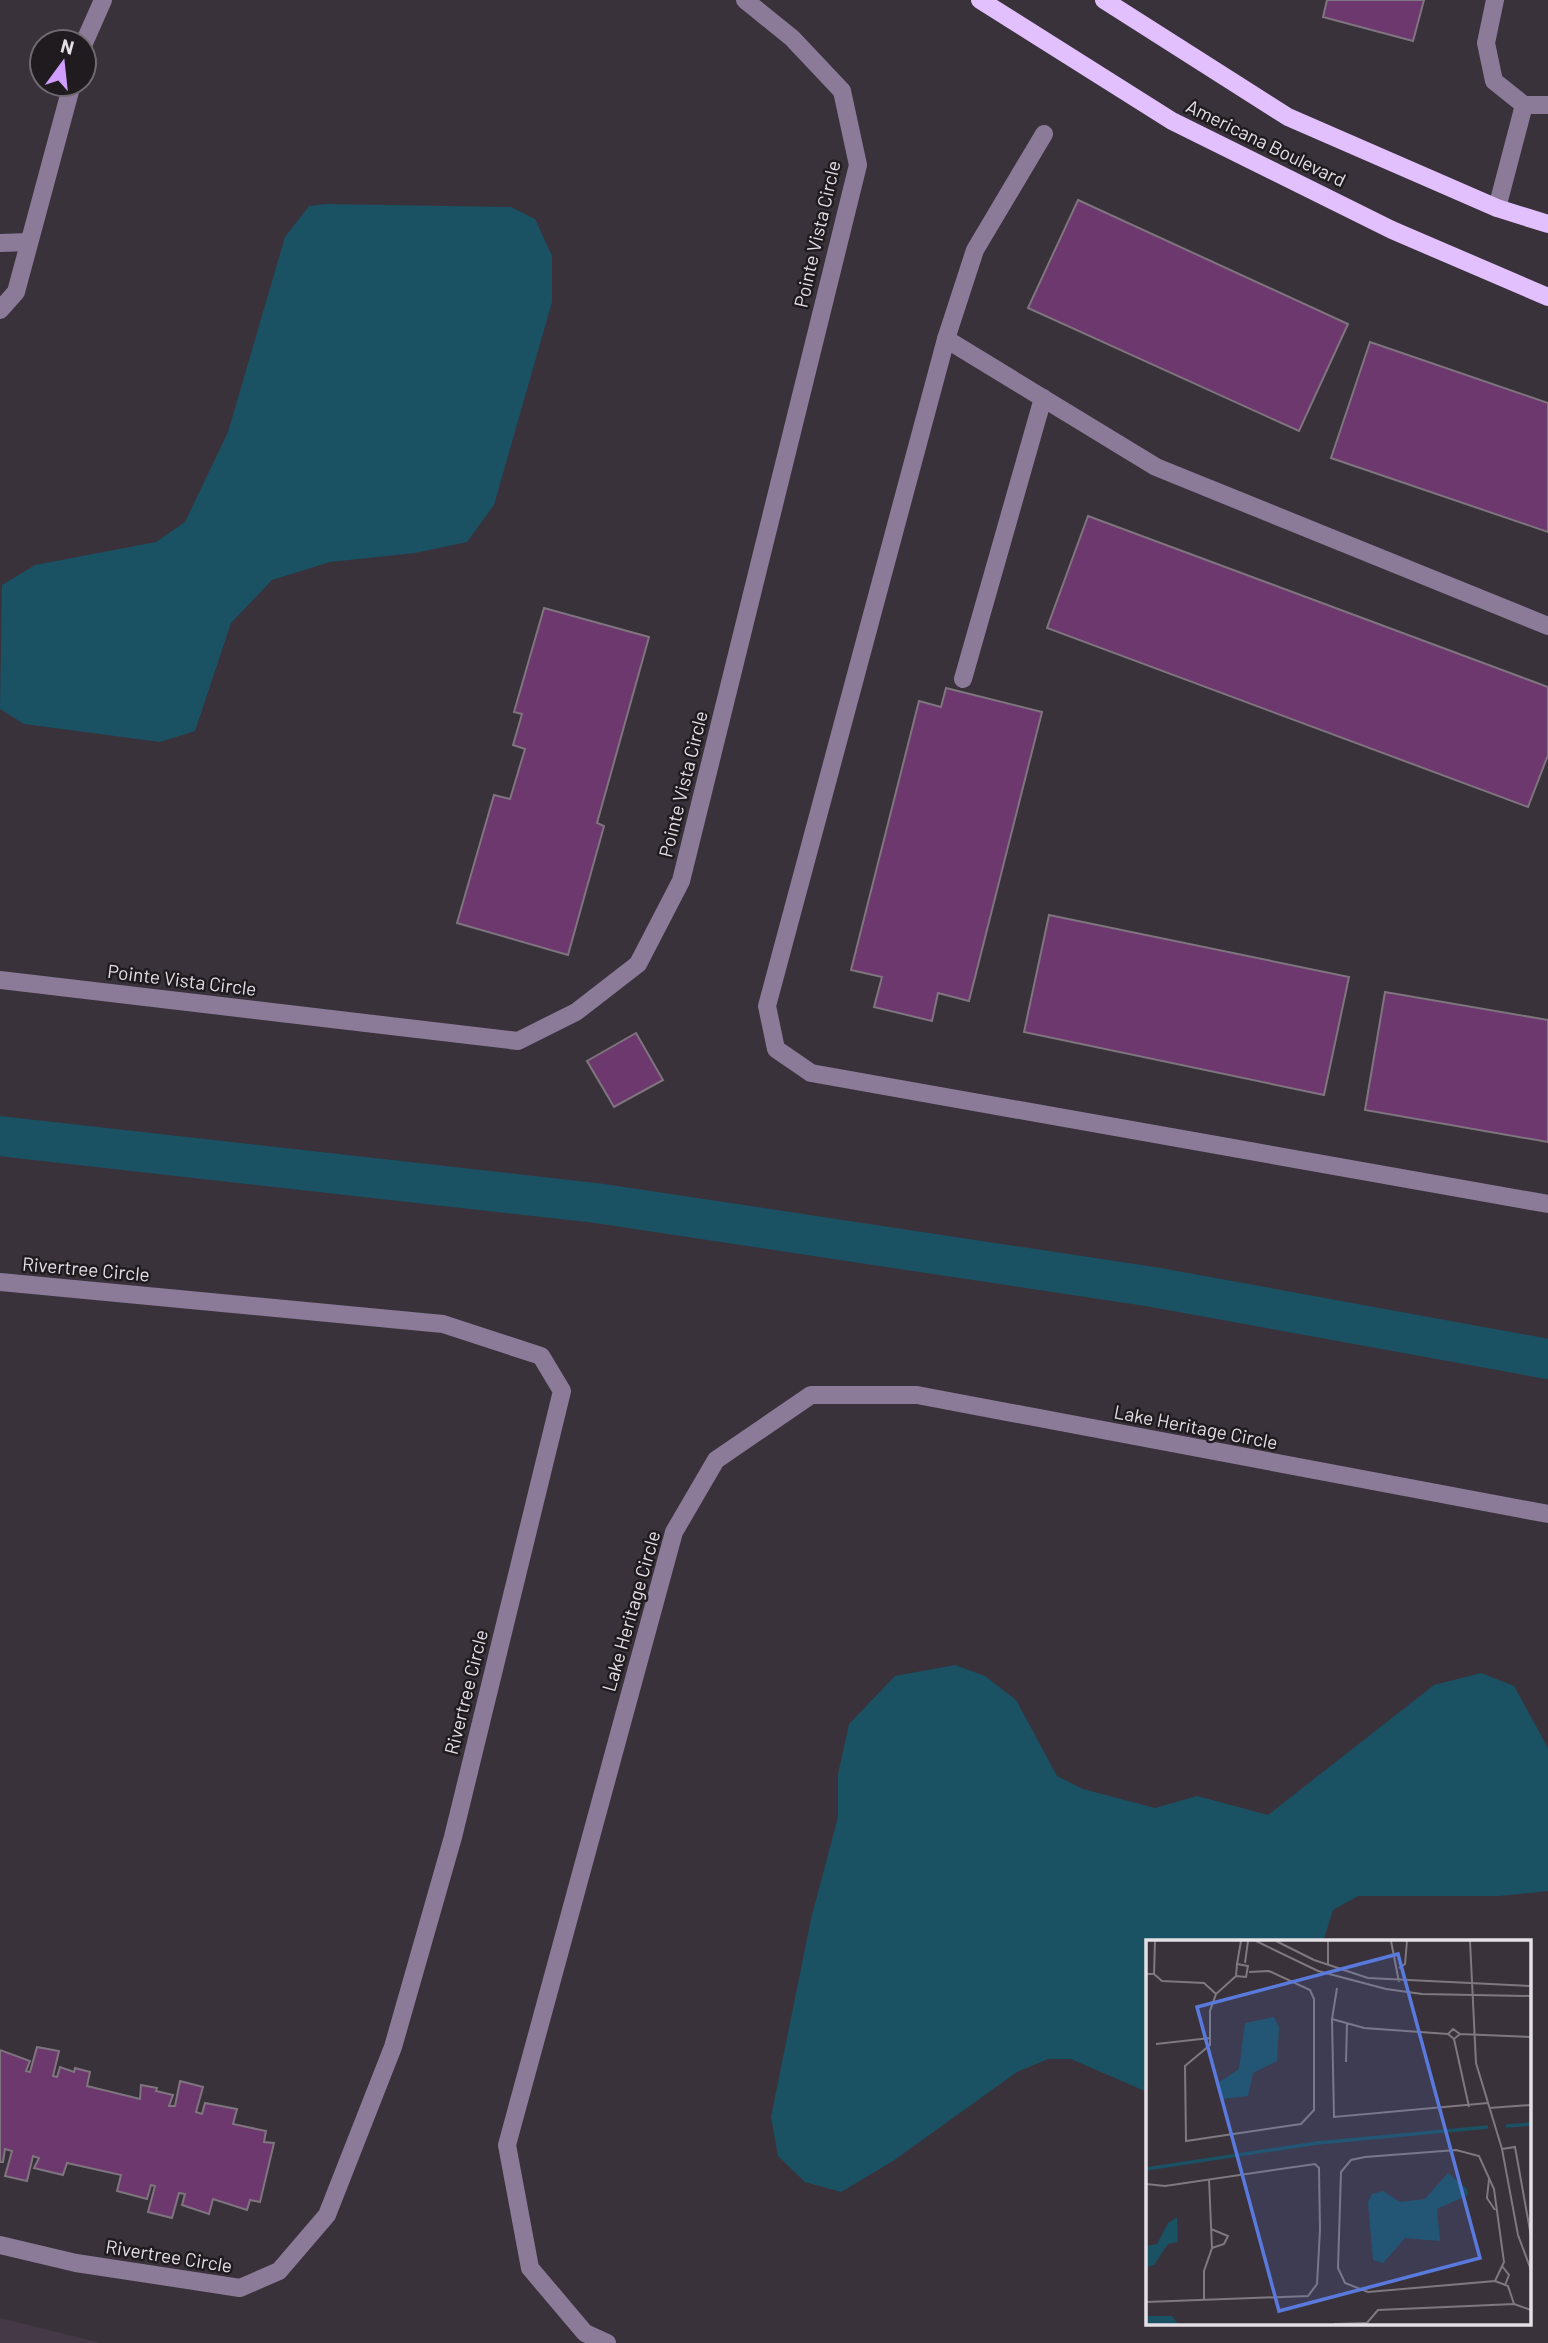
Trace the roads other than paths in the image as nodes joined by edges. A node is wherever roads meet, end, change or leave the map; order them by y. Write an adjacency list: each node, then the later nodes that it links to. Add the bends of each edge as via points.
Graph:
1 (103, 0): 6 (street)
2 (745, 0): 21 (street, Pointe Vista Circle, via 792,38 842,92 858,164 681,881 638,964 576,1012 518,1041)
3 (980, 0): 15 (main road, Americana Boulevard, via 1172,121 1392,230)
4 (1104, 0): 11 (main road, Americana Boulevard, via 1288,117)
5 (1495, 0): 8 (street, via 1486,43 1494,80)
6 (91, 28)
7 (68, 98): 13 (street)
8 (1524, 105): 9 (street); 11 (street)
9 (1548, 105)
10 (1044, 134): 17 (street, via 975,250)
11 (1497, 208): 12 (main road, Americana Boulevard)
12 (1548, 224)
13 (29, 242): 14 (street); 16 (street, via 16,292)
14 (0, 243)
15 (1548, 297)
16 (0, 310)
17 (946, 339): 18 (street); 22 (street, via 766,1006 776,1049 811,1073)
18 (1043, 398): 19 (street, via 1156,467); 20 (street)
19 (1548, 626)
20 (963, 679)
21 (0, 980)
22 (1548, 1204)
23 (0, 1282): 25 (street, Rivertree Circle, via 443,1324 541,1356 562,1391 453,1838 393,2047 327,2216 279,2271 240,2288 76,2263)
24 (1548, 1514): 26 (street, Lake Heritage Circle, via 917,1395 811,1395 716,1460 674,1532 507,2145 530,2268 585,2333)
25 (0, 2245)
26 (607, 2343)

